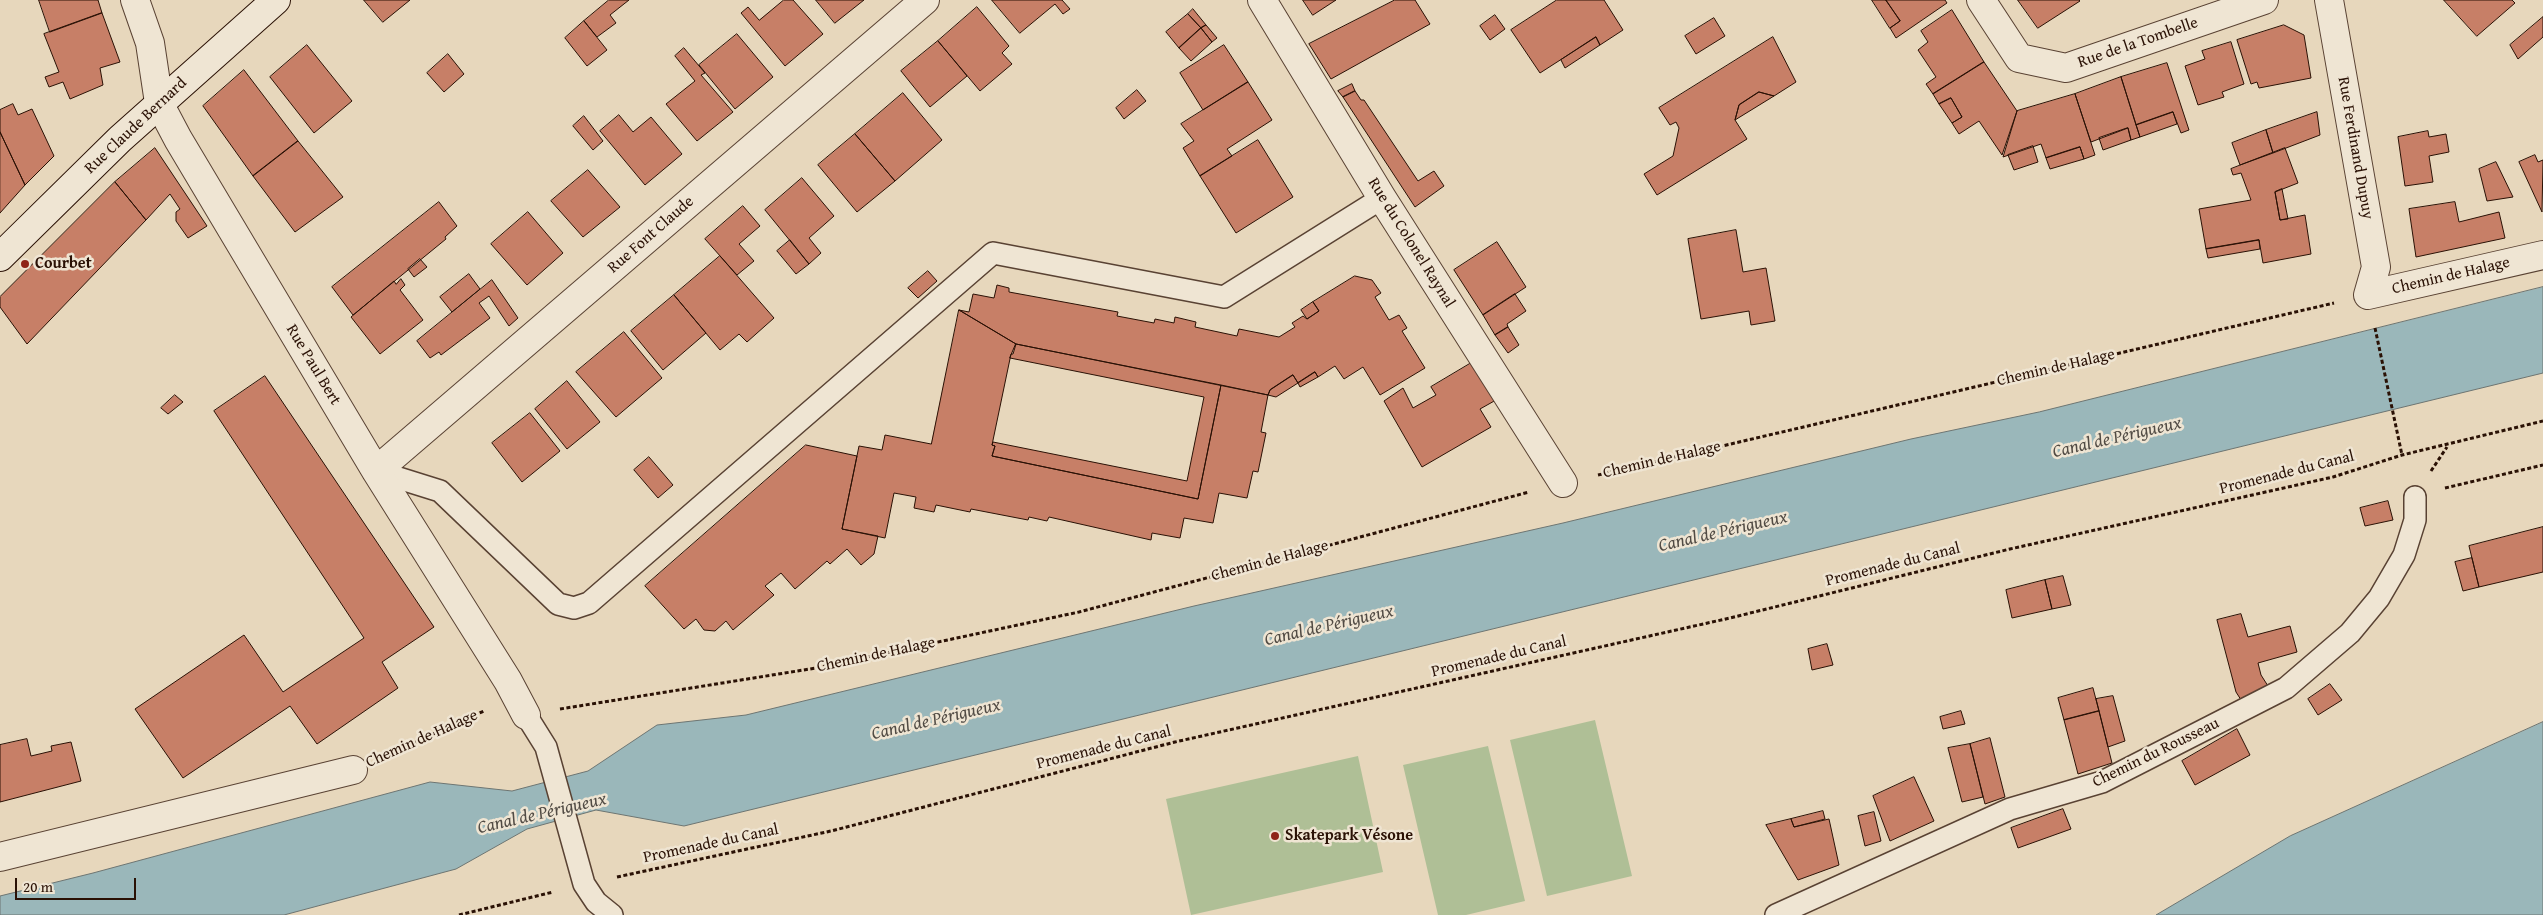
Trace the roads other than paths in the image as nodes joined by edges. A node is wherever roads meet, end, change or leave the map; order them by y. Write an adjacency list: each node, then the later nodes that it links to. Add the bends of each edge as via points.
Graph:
1 (135, 0): 8 (street, Rue Paul Bert, via 150,43)
2 (276, 0): 8 (street, Rue Claude Bernard)
3 (925, 0): 13 (street, Rue Font Claude)
4 (1262, 0): 9 (street, Rue du Colonel Raynal)
5 (1981, 0): 6 (street, Rue de la Tombelle, via 2019,58 2066,68)
6 (2264, 0)
7 (2329, 0): 12 (street, Rue Ferdinand Dupuy, via 2376,267)
8 (158, 103): 11 (street, Rue Claude Bernard); 13 (street, Rue Paul Bert)
9 (1382, 198): 13 (lane, via 1224,297 993,253 590,603 574,608 558,604 440,490); 14 (street, Rue du Colonel Raynal)
10 (2543, 255): 12 (street, Chemin de Halage)
11 (0, 257)
12 (2368, 295)
13 (376, 471): 16 (street, Rue Paul Bert)
14 (1563, 483)
15 (2415, 497): 20 (lane, Chemin du Rousseau, via 2415,520 2404,555 2379,598 2350,633 2286,688 2102,782 2010,809)
16 (526, 715): 19 (lane, via 546,747 584,884 596,902)
17 (353, 770): 18 (street, Chemin de Halage)
18 (0, 857)
19 (612, 915)
20 (1776, 915)

